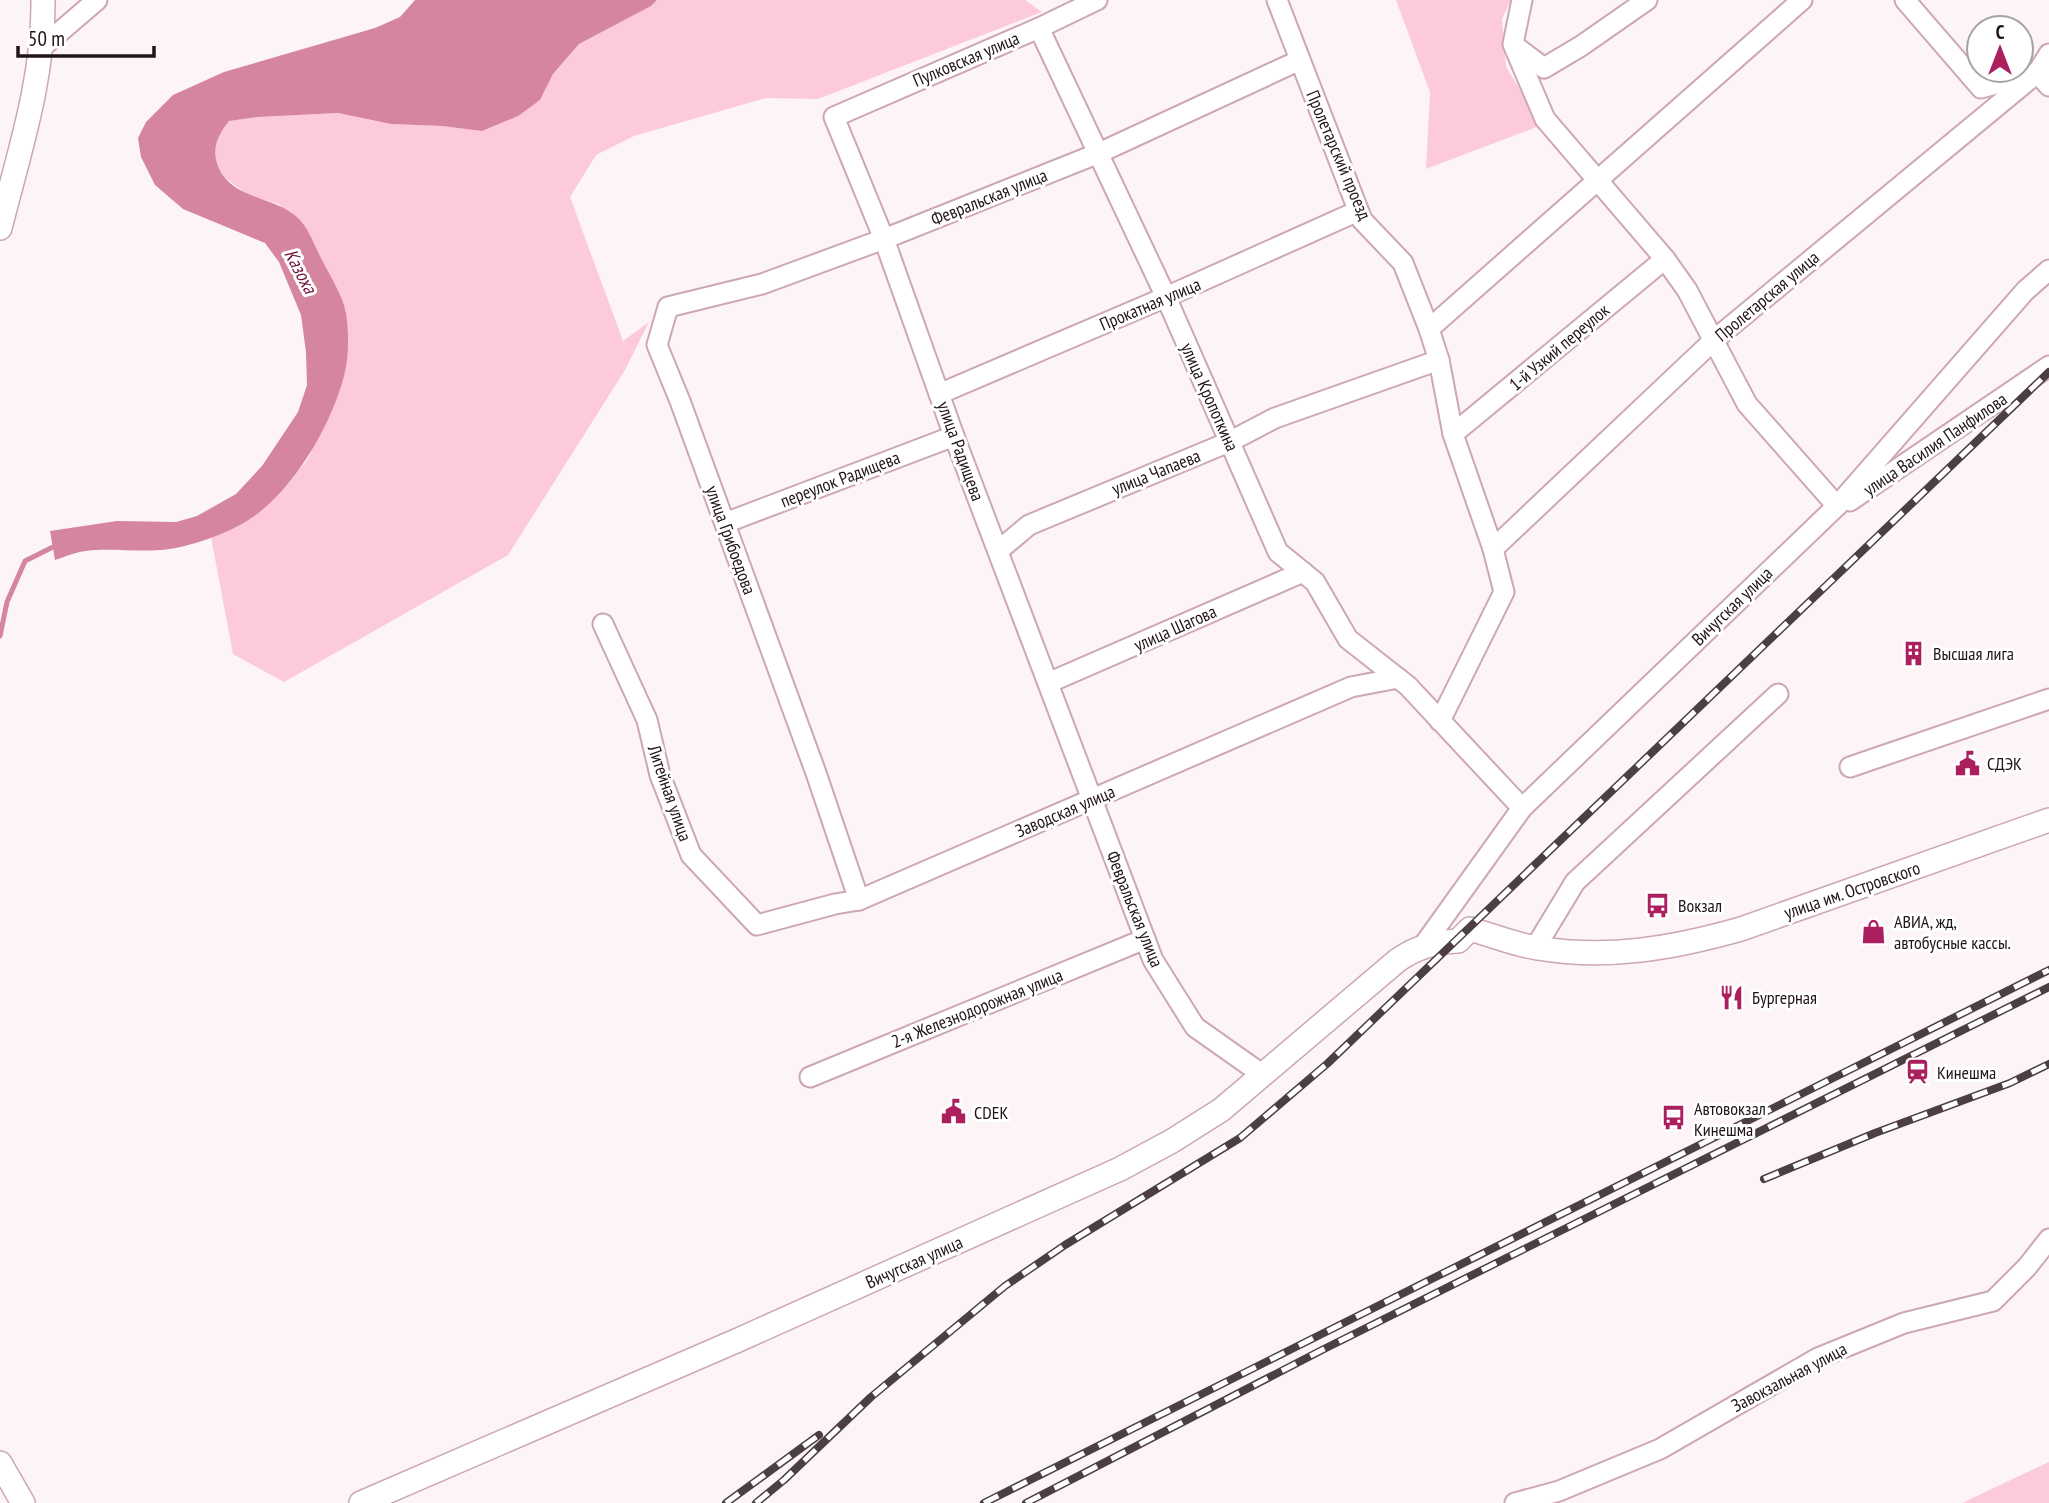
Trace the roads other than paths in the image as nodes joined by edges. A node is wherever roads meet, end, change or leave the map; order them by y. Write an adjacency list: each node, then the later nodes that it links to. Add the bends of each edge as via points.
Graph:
1 (43, 0): 11 (main road)
2 (97, 0): 11 (street)
3 (1097, 0): 9 (street, Пулковская улица)
4 (1277, 0): 13 (street, Пролетарский проезд)
5 (1522, 0): 10 (street)
6 (1647, 0): 10 (street, via 1544,68)
7 (1802, 0): 17 (street)
8 (1905, 0): 14 (street, via 1981,88)
9 (1039, 28): 15 (street, Пулковская улица); 16 (street, улица Кропоткина)
10 (1513, 44): 17 (street, via 1545,119)
11 (41, 48): 19 (main road, via 35,91)
12 (2049, 54): 14 (street, Пролетарская улица)
13 (1300, 60): 16 (street, Февральская улица); 18 (street, Пролетарский проезд)
14 (2043, 79): 26 (street, Пролетарская улица)
15 (834, 117): 20 (street, улица Радищева)
16 (1099, 153): 20 (street, Февральская улица); 23 (street, улица Кропоткина)
17 (1597, 182): 21 (street); 25 (street)
18 (1358, 211): 23 (street, Прокатная улица); 25 (street, Пролетарский проезд, via 1403,263)
19 (0, 228)
20 (884, 239): 24 (street, Февральская улица, via 762,284); 29 (street, улица Радищева)
21 (1665, 259): 26 (street); 30 (street, 1-й Узкий переулок)
22 (2049, 271): 33 (street, Вичугская улица, via 2025,291)
23 (1166, 297): 29 (street, Прокатная улица); 32 (street, улица Кропоткина)
24 (668, 307): 35 (street, улица Грибоедова, via 657,345)
25 (1429, 329): 27 (street, Пролетарский проезд)
26 (1714, 340): 33 (street, via 1747,404); 36 (street, Пролетарская улица)
27 (1438, 360): 30 (street, Пролетарский проезд); 32 (street, улица Чапаева, via 1275,418)
28 (2049, 366): 34 (street, улица Василия Панфилова)
29 (939, 394): 31 (street, улица Радищева)
30 (1452, 434): 36 (street, Пролетарский проезд)
31 (954, 436): 35 (street, переулок Радищева); 37 (street, улица Радищева)
32 (1229, 442): 37 (street, улица Чапаева, via 1029,525); 38 (street, улица Кропоткина, via 1278,552)
33 (1837, 506): 34 (street, Вичугская улица)
34 (1821, 521): 47 (street, Вичугская улица)
35 (725, 523): 49 (street, улица Грибоедова)
36 (1493, 549): 44 (street, Пролетарский проезд, via 1503,592)
37 (998, 551): 41 (street, улица Радищева)
38 (1303, 572): 40 (street, улица Кропоткина, via 1315,582 1348,639); 41 (street, улица Шагова)
39 (603, 624): 49 (street, Литейная улица, via 647,720 660,775 691,855 757,925)
40 (1398, 678): 44 (street, улица Кропоткина); 46 (street, Заводская улица, via 1351,687)
41 (1048, 683): 46 (street, улица Радищева)
42 (1778, 694): 52 (street, via 1575,882)
43 (2049, 700): 45 (street)
44 (1440, 721): 47 (street, улица Кропоткина)
45 (1850, 767)
46 (1089, 792): 49 (street, Заводская улица); 50 (street, Февральская улица)
47 (1522, 808): 51 (street, Вичугская улица)
48 (2049, 820): 53 (main road, улица им. Островского, via 1741,929)
49 (859, 901)
50 (1145, 939): 54 (street, Февральская улица, via 1195,1027); 55 (street, 2-я Железнодорожная улица)
51 (1423, 947): 52 (main road, Вичугская улица, via 1458,941 1470,929); 54 (main road, Вичугская улица, via 1398,960)
52 (1535, 948): 53 (main road, Вичугская улица, via 1585,953)
53 (1653, 949)
54 (1263, 1074): 59 (main road, Вичугская улица, via 1221,1110 1120,1169)
55 (810, 1077)
56 (2049, 1238): 60 (street, Завокзальная улица, via 1993,1301 1904,1322 1818,1358 1660,1449 1559,1491)
57 (0, 1463): 58 (main road)
58 (23, 1503)
59 (361, 1503)
60 (1515, 1503)

